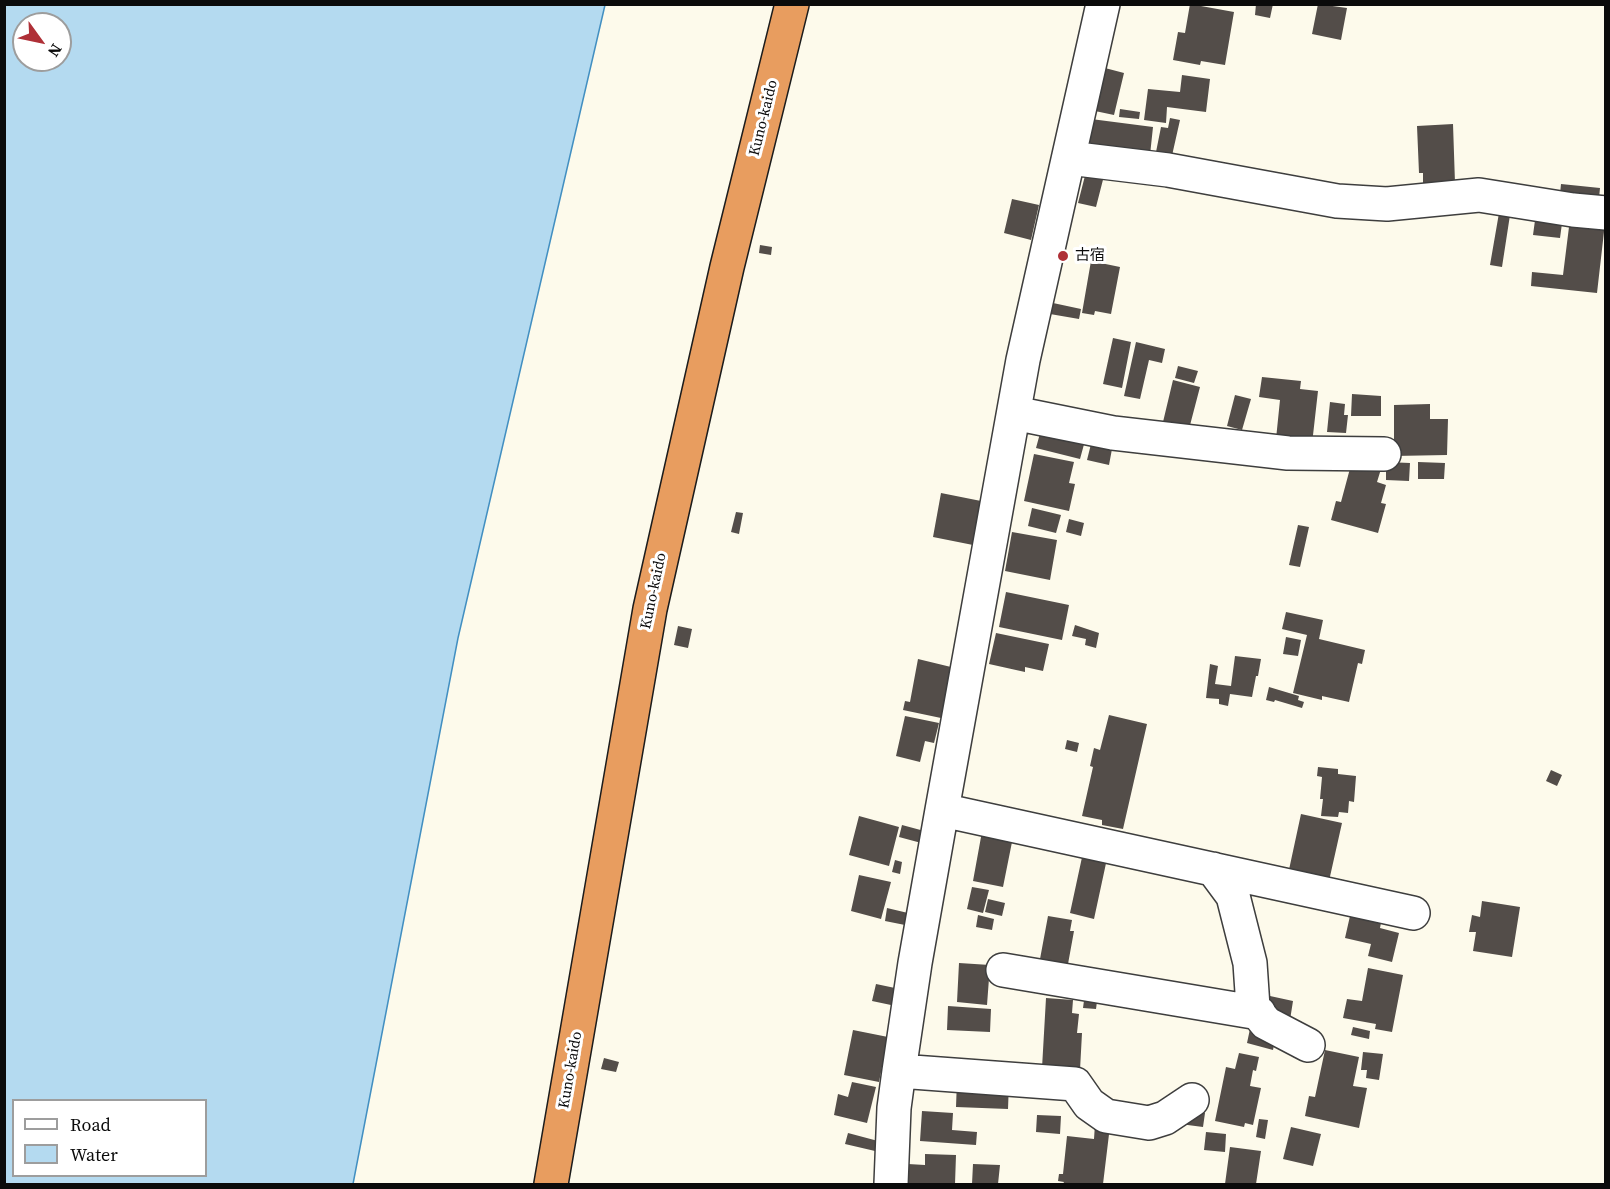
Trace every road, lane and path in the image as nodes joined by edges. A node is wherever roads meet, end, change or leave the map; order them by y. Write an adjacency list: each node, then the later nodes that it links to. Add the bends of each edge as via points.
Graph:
1 (792, 4): 15 (highway, Kuno-kaido, via 727,267 650,609)
2 (1103, 4): 3 (street)
3 (1069, 158): 4 (street, via 1168,170 1337,201 1387,204 1479,195); 5 (street)
4 (1605, 213)
5 (1014, 413): 6 (street, via 1113,433 1288,453); 7 (street)
6 (1384, 454)
7 (942, 810): 8 (street); 13 (street)
8 (1213, 869): 9 (street); 11 (street, via 1233,896 1250,963 1253,1007)
9 (1413, 913)
10 (1003, 970): 11 (street)
11 (1259, 1014): 12 (street, via 1266,1023)
12 (1308, 1045)
13 (899, 1071): 14 (street, via 1075,1084 1089,1104 1107,1116 1149,1123 1165,1118); 16 (street)
14 (1192, 1100)
15 (551, 1185)
16 (891, 1185)

